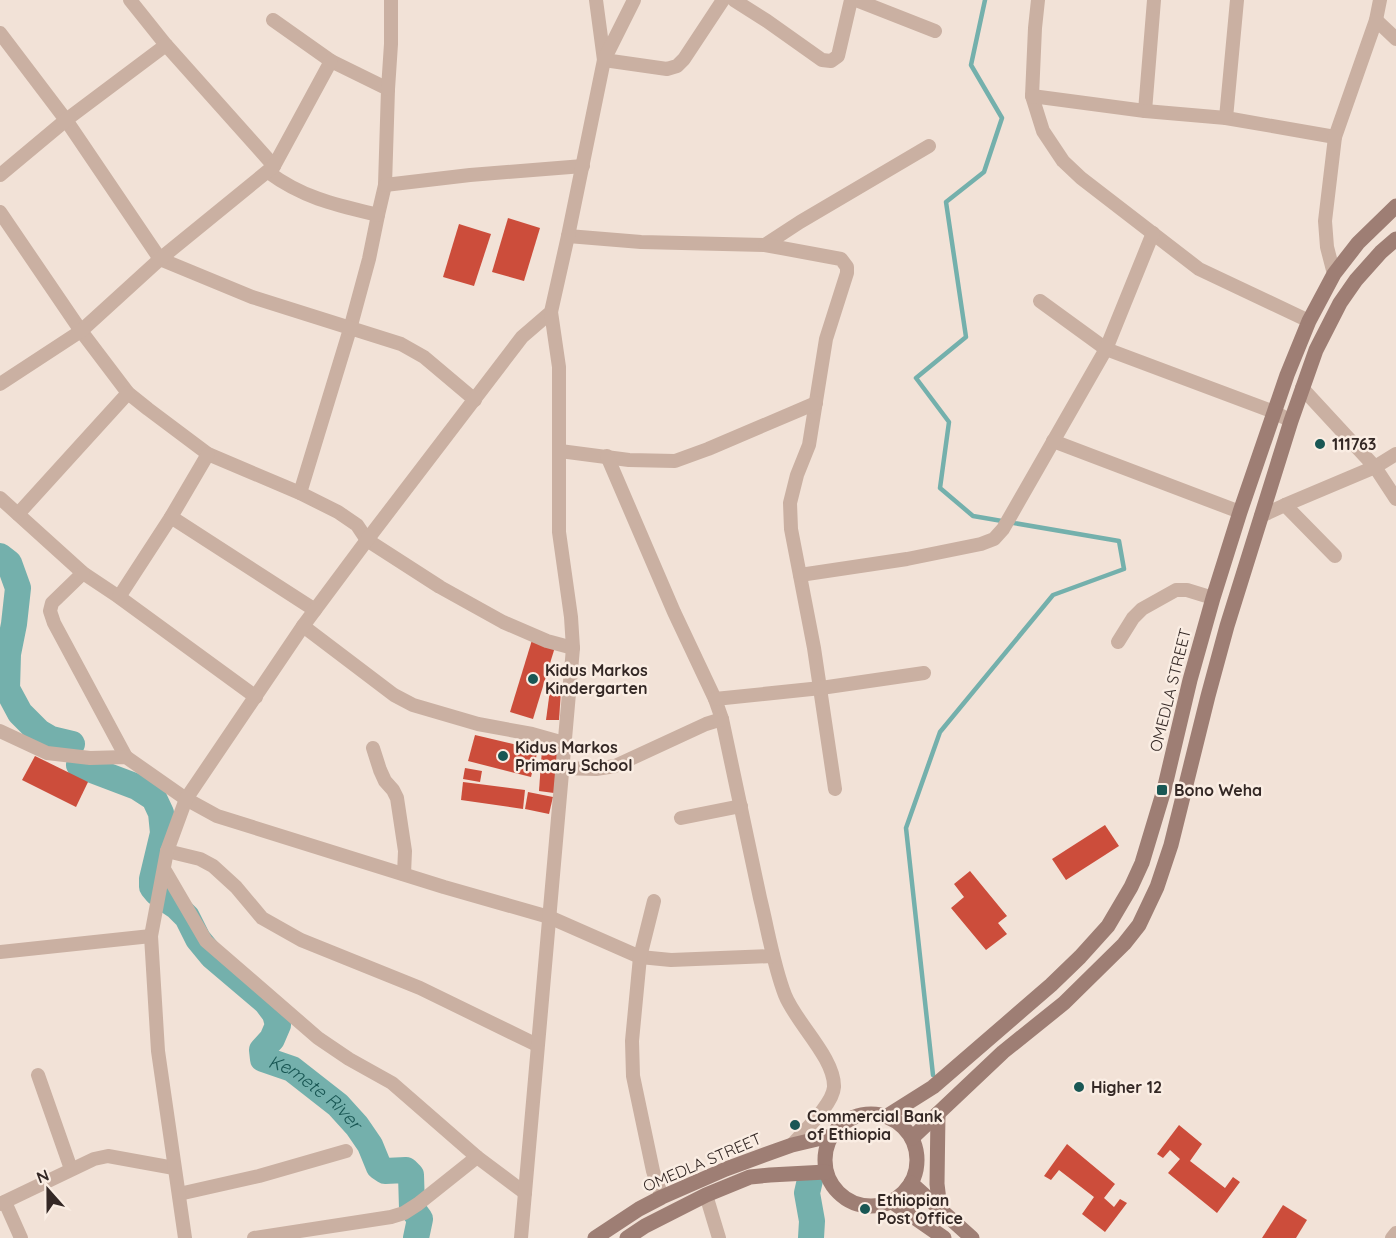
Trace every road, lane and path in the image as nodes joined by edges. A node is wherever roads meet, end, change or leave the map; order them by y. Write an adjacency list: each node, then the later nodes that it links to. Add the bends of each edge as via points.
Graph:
1 (130, 0): 18 (street)
2 (391, 0): 21 (street)
3 (596, 0): 19 (street)
4 (634, 0): 19 (street)
5 (723, 0): 19 (street, via 677,66 667,69)
6 (734, 0): 7 (street, via 822,60 831,61 838,56)
7 (851, 0)
8 (856, 0): 15 (street)
9 (1038, 0): 22 (street)
10 (1155, 0): 23 (street)
11 (1237, 0): 24 (street)
12 (1380, 0): 14 (street)
13 (273, 20): 20 (street)
14 (1376, 20): 17 (street); 26 (street)
15 (935, 32)
16 (0, 33): 25 (street)
17 (1396, 39)
18 (166, 45): 25 (street); 29 (street)
19 (604, 60): 28 (street)
20 (331, 61): 21 (street); 29 (street)
21 (388, 89): 31 (street)
22 (1032, 96): 23 (street); 35 (street, via 1043,131 1064,161)
23 (1145, 111): 24 (street)
24 (1226, 118): 26 (street)
25 (66, 120): 30 (street); 39 (street)
26 (1335, 137): 40 (street, via 1325,220)
27 (929, 146): 38 (street)
28 (583, 166): 31 (street); 36 (street)
29 (271, 169): 34 (street, via 285,185 297,191); 39 (street)
30 (0, 175)
31 (385, 185): 34 (street)
32 (1396, 207): 40 (main road, OMEDLA STREET, via 1358,243)
33 (0, 212): 45 (street)
34 (378, 215): 44 (street)
35 (1153, 233): 43 (street, via 1199,269); 46 (street)
36 (568, 236): 38 (street, via 641,242); 42 (street)
37 (1396, 238): 48 (main road, via 1340,303)
38 (765, 244): 51 (street, via 841,260 847,267 826,339)
39 (160, 259): 44 (street, via 252,297); 45 (street)
40 (1334, 274): 43 (main road, OMEDLA STREET)
41 (1040, 301): 46 (street)
42 (551, 312): 50 (street, via 522,337); 55 (street, via 559,367)
43 (1309, 321): 52 (main road, OMEDLA STREET)
44 (350, 328): 50 (street, via 401,344 424,357); 60 (street)
45 (81, 331): 47 (street); 49 (street)
46 (1106, 349): 52 (street); 54 (street)
47 (0, 384)
48 (1302, 387): 53 (main road); 59 (street)
49 (128, 393): 56 (street); 65 (street)
50 (475, 400): 68 (street)
51 (816, 403): 58 (street, via 675,461); 71 (street, via 809,445 790,503)
52 (1274, 412): 53 (street); 64 (main road, OMEDLA STREET)
53 (1291, 421): 66 (main road)
54 (1053, 441): 64 (street); 71 (street, via 994,539 907,559)
55 (560, 451): 58 (street); 77 (street, via 558,532)
56 (208, 454): 60 (street); 67 (street)
57 (1396, 454): 59 (street)
58 (607, 456): 81 (street)
59 (1375, 467): 62 (street); 63 (street)
60 (300, 493): 68 (street, via 357,525)
61 (0, 498): 65 (street)
62 (1396, 499)
63 (1285, 505): 66 (street); 69 (street)
64 (1240, 512): 73 (main road, OMEDLA STREET)
65 (18, 514): 70 (street)
66 (1262, 516): 93 (main road, via 1227,626)
67 (171, 517): 72 (street); 74 (street)
68 (367, 540): 74 (street); 77 (street, via 503,622)
69 (1335, 556)
70 (83, 573): 72 (street); 86 (street, via 52,603 50,612)
71 (800, 575): 79 (street)
72 (119, 597): 80 (street)
73 (1213, 597): 76 (street, via 1176,590 1142,609); 92 (main road, OMEDLA STREET)
74 (315, 610): 75 (street)
75 (303, 626): 80 (street); 84 (street, via 413,705)
76 (1118, 642)
77 (573, 648): 84 (street)
78 (924, 673): 79 (street)
79 (821, 688): 81 (street); 88 (street)
80 (256, 697): 89 (street)
81 (715, 699): 82 (street)
82 (722, 719): 87 (street, via 615,766); 90 (street)
83 (0, 731): 86 (street, via 47,753)
84 (564, 743): 87 (street)
85 (373, 748): 96 (street, via 385,781 398,798)
86 (126, 757): 89 (street)
87 (561, 768): 98 (street)
88 (835, 789)
89 (186, 799): 94 (street); 96 (street, via 217,816)
90 (741, 806): 91 (street); 101 (street)
91 (681, 818)
92 (1149, 841): 93 (main road); 106 (main road, OMEDLA STREET, via 1131,887 1108,926 1080,957 933,1087)
93 (1171, 845): 105 (main road, via 1139,925 1124,944 1064,1003 1003,1052)
94 (167, 851): 95 (street); 103 (street, via 213,866 262,918 301,940 420,988)
95 (164, 869): 99 (street); 111 (street, via 206,941 318,1038 392,1083)
96 (404, 874): 98 (street)
97 (654, 901): 102 (street)
98 (549, 917): 102 (street); 103 (street)
99 (151, 936): 100 (street); 112 (street, via 158,1051)
100 (0, 952)
101 (773, 956): 102 (street, via 671,960); 109 (street, via 786,996 824,1055 834,1088 829,1103)
102 (640, 957): 119 (street, via 632,1041 633,1076)
103 (537, 1045): 116 (street)
104 (38, 1075): 113 (street)
105 (938, 1114): 108 (main road); 122 (main road)
106 (887, 1116): 107 (main road, OMEDLA STREET, via 874,1113 849,1118); 108 (main road)
107 (830, 1136): 109 (main road, OMEDLA STREET); 114 (main road, via 824,1154)
108 (912, 1138): 115 (main road, via 917,1160)
109 (792, 1145): 119 (main road, OMEDLA STREET)
110 (346, 1151): 117 (street)
111 (477, 1157): 116 (street); 126 (street, via 404,1213)
112 (174, 1168): 113 (street, via 108,1156); 117 (street)
113 (71, 1169): 121 (street)
114 (826, 1172): 118 (main road, via 750,1177); 120 (main road, via 833,1187 859,1205 876,1206)
115 (911, 1183): 120 (main road); 122 (main road)
116 (525, 1193): 127 (street)
117 (179, 1194): 125 (street)
118 (706, 1195): 129 (main road); 130 (street)
119 (662, 1197): 128 (main road, OMEDLA STREET)
120 (891, 1201): 131 (main road)
121 (2, 1203): 124 (street)
122 (940, 1209): 132 (main road)
123 (1396, 1233): 133 (street)
124 (21, 1238)
125 (185, 1238)
126 (254, 1238)
127 (520, 1238)
128 (595, 1238)
129 (627, 1238)
130 (719, 1238)
131 (944, 1238)
132 (972, 1238)
133 (1392, 1238)

